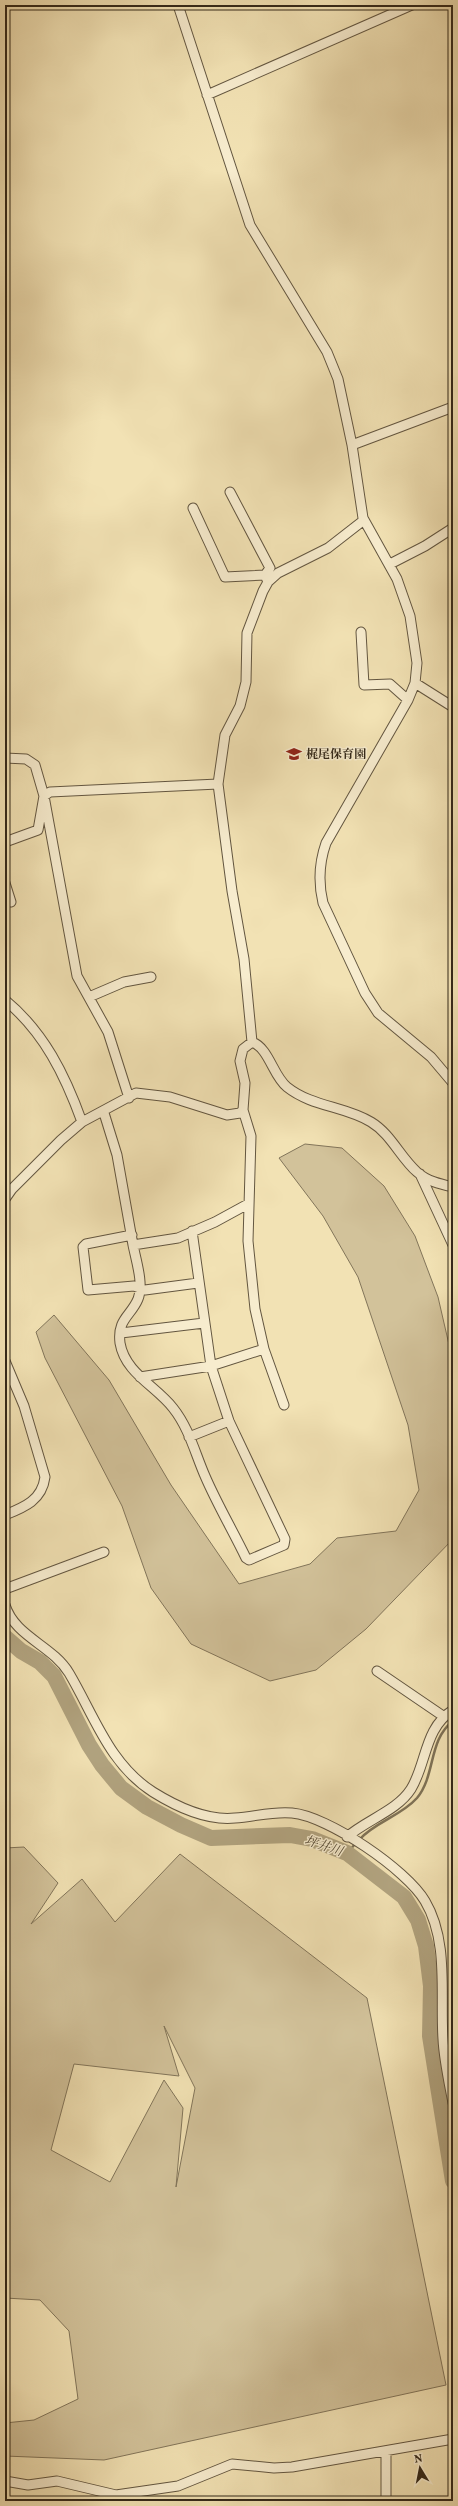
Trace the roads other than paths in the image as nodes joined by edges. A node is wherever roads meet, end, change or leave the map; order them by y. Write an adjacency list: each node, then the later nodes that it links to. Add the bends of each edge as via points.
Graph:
1 (178, 5): 3 (street)
2 (412, 5): 3 (street)
3 (207, 95): 5 (street, via 250,225 333,364)
4 (453, 407): 5 (street)
5 (352, 445): 8 (street)
6 (230, 492): 11 (street, via 270,568)
7 (193, 508): 11 (street, via 225,577)
8 (364, 520): 10 (street); 11 (street, via 328,548)
9 (453, 528): 10 (street)
10 (390, 564): 13 (street, via 405,596 410,616 416,646)
11 (266, 578): 17 (street, via 248,626 246,682 240,706 225,735)
12 (361, 632): 14 (street, via 364,685 390,684)
13 (416, 683): 14 (street); 15 (street)
14 (408, 700): 26 (street, via 326,843 321,862 320,891 323,903 365,993 378,1013 431,1056)
15 (451, 701)
16 (5, 758): 18 (street, via 26,759 35,765)
17 (218, 784): 18 (street, via 60,790); 25 (street, via 245,966)
18 (44, 796): 19 (street, via 38,830); 23 (street, via 77,976)
19 (5, 842)
20 (5, 883): 21 (street)
21 (10, 902)
22 (151, 977): 23 (street, via 124,982)
23 (89, 997): 27 (street, via 108,1032)
24 (5, 1000): 30 (street, via 27,1021 51,1051)
25 (252, 1042): 28 (street, via 245,1046 241,1053 245,1083); 31 (street, via 259,1046 279,1079 288,1088 308,1100 371,1122 383,1131)
26 (453, 1083)
27 (129, 1098): 28 (street, via 136,1093 170,1097 227,1115); 29 (street)
28 (243, 1110): 34 (street, via 251,1136)
29 (104, 1113): 30 (street); 36 (street, via 117,1155)
30 (82, 1122): 33 (street, via 60,1140)
31 (420, 1174): 32 (street, via 432,1181); 38 (street)
32 (453, 1187)
33 (5, 1199)
34 (248, 1204): 35 (street); 43 (street, via 251,1280)
35 (192, 1231): 37 (street, via 178,1238); 39 (street)
36 (132, 1235): 37 (street); 40 (street, via 86,1244 83,1247 87,1288 90,1292 134,1286)
37 (134, 1245): 40 (street)
38 (453, 1245)
39 (198, 1283): 40 (street, via 145,1290); 41 (street)
40 (140, 1288): 42 (street, via 138,1299 125,1316)
41 (204, 1323): 42 (street); 45 (street)
42 (121, 1333): 46 (street, via 120,1342 124,1354)
43 (264, 1349): 45 (street); 47 (street)
44 (5, 1361): 50 (street, via 24,1406 45,1477 43,1488 35,1500)
45 (211, 1366): 46 (street); 48 (street)
46 (140, 1377): 49 (street, via 172,1407 183,1422)
47 (284, 1405)
48 (229, 1421): 49 (street); 49 (street, via 285,1540 284,1545 249,1560 206,1478)
49 (189, 1437)
50 (5, 1516)
51 (104, 1552): 52 (street)
52 (5, 1589)
53 (5, 1605): 57 (street, via 13,1622 24,1634 56,1657 68,1672 91,1718 116,1757 152,1791 177,1806 217,1818 234,1819 275,1812 294,1813 326,1823)
54 (377, 1671): 56 (street)
55 (453, 1710): 56 (street)
56 (443, 1716): 57 (street, via 428,1741 411,1789 394,1806 357,1828)
57 (349, 1838): 58 (street, via 398,1871 416,1888 426,1902 435,1923 440,1942 443,2042)
58 (453, 2103)
59 (453, 2439): 60 (street)
60 (386, 2452): 61 (street, via 274,2468 232,2464 178,2486 116,2495 57,2481 28,2485); 62 (street)
61 (5, 2481)
62 (386, 2501)

